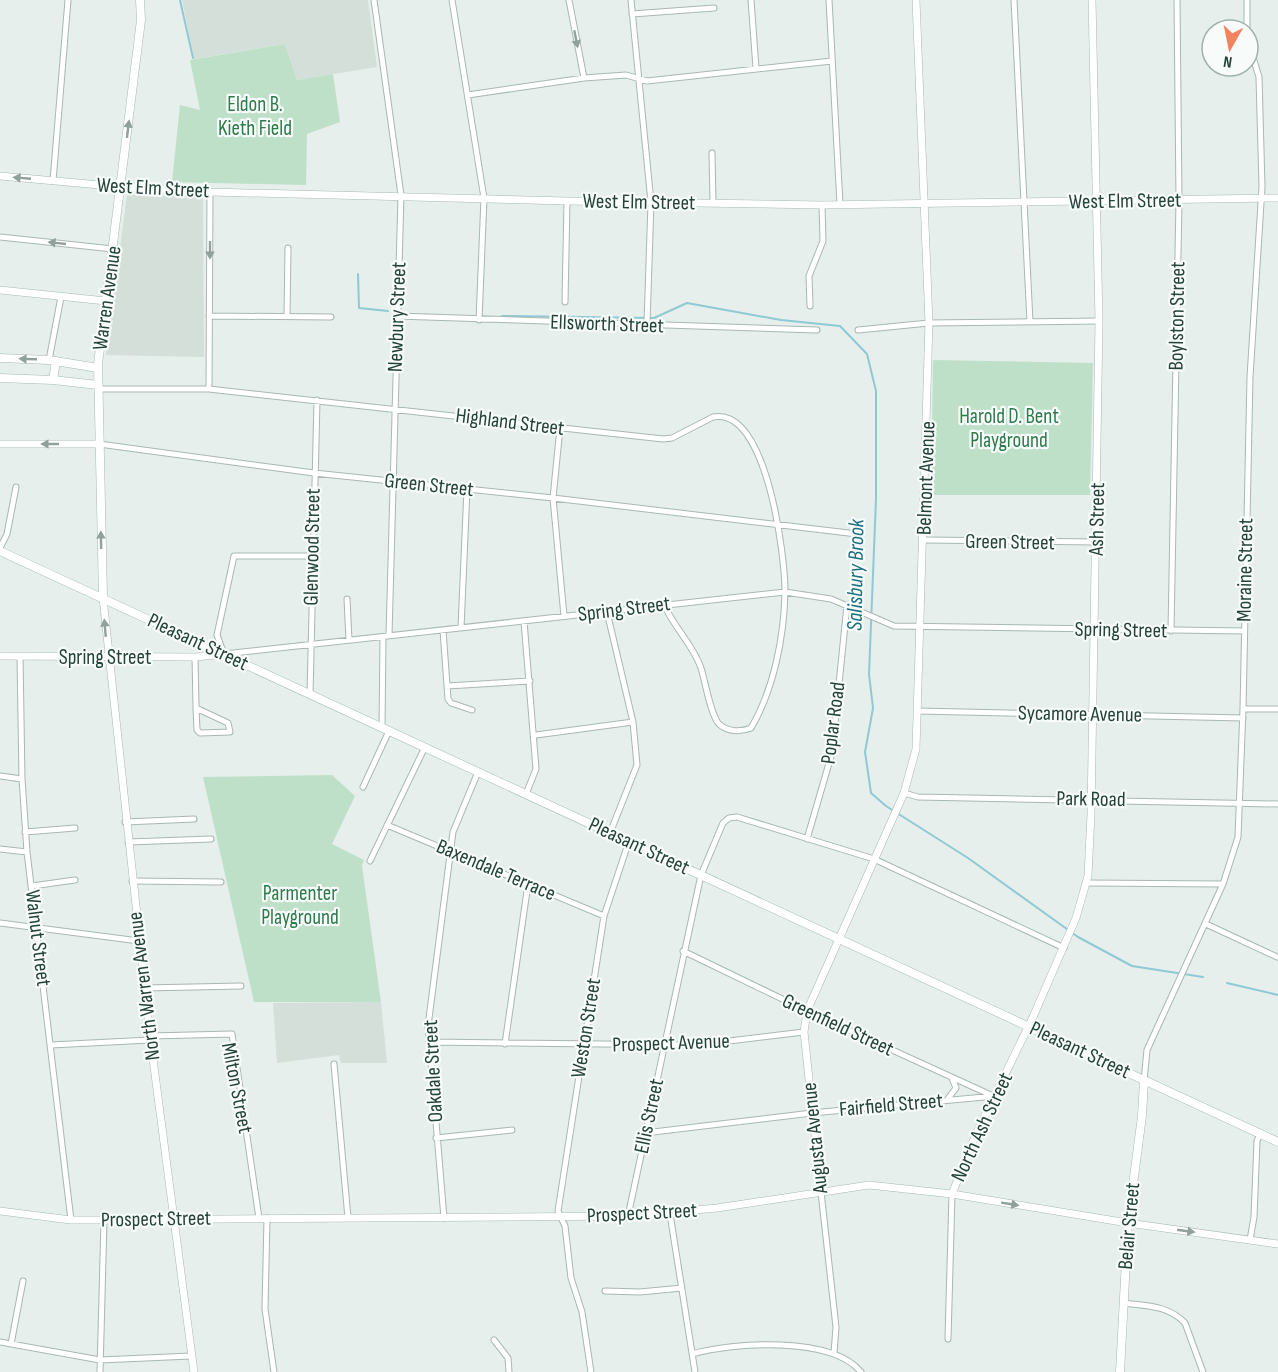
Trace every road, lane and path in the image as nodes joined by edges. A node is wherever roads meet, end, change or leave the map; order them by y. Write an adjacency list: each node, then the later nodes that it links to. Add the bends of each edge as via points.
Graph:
1 (68, 0): 25 (street)
2 (140, 0): 26 (main road, Warren Avenue, one-way to 2)
3 (374, 0): 28 (street, Newbury Street)
4 (452, 0): 22 (street)
5 (569, 0): 20 (street, one-way to 20)
6 (631, 0): 15 (street)
7 (751, 0): 18 (street)
8 (829, 0): 17 (street)
9 (916, 0): 37 (street, Belmont Avenue)
10 (1014, 0): 38 (street)
11 (1092, 0): 35 (street, Ash Street)
12 (1177, 0): 32 (street, Boylston Street)
13 (1247, 0): 16 (street)
14 (714, 8): 15 (street)
15 (632, 14): 19 (street)
16 (1247, 18)
17 (832, 61): 18 (street); 39 (street)
18 (756, 68): 19 (street, via 648,81)
19 (637, 77): 20 (street); 34 (street)
20 (584, 78): 22 (street)
21 (1259, 78): 30 (street, Moraine Street)
22 (468, 95): 29 (street)
23 (712, 153): 36 (street)
24 (0, 176): 25 (street, West Elm Street, one-way to 24)
25 (52, 181): 26 (street, West Elm Street)
26 (122, 187): 27 (street, West Elm Street); 43 (main road, Warren Avenue)
27 (210, 192): 28 (street, West Elm Street); 51 (street, one-way to 51)
28 (401, 195): 29 (street, West Elm Street); 50 (street, Newbury Street)
29 (484, 198): 33 (street, West Elm Street); 53 (street)
30 (1261, 198): 31 (street, West Elm Street); 32 (street, West Elm Street); 96 (street, Moraine Street, via 1250,378)
31 (1278, 198)
32 (1179, 200): 35 (street, West Elm Street); 95 (street, Boylston Street)
33 (567, 201): 34 (street, West Elm Street); 47 (street)
34 (651, 202): 36 (street, West Elm Street); 54 (street)
35 (1097, 202): 38 (street, West Elm Street); 55 (street, Ash Street)
36 (713, 203): 40 (street, West Elm Street)
37 (926, 203): 38 (street, West Elm Street); 39 (street, West Elm Street); 57 (street, Belmont Avenue)
38 (1024, 203): 56 (street)
39 (840, 204): 40 (street, West Elm Street)
40 (822, 205): 48 (street, via 823,241 809,276)
41 (0, 237): 43 (street, one-way to 41)
42 (288, 248): 49 (street)
43 (113, 249): 46 (main road, Warren Avenue)
44 (0, 290): 45 (street)
45 (61, 297): 46 (street); 61 (street)
46 (106, 301): 62 (main road, Warren Avenue)
47 (565, 302)
48 (810, 306)
49 (287, 315): 51 (street); 52 (street)
50 (398, 315): 53 (street, Ellsworth Street); 68 (street, Newbury Street)
51 (209, 316): 66 (street)
52 (331, 316)
53 (479, 320): 54 (street, Ellsworth Street)
54 (647, 320): 58 (street, Ellsworth Street)
55 (1099, 321): 56 (street); 80 (street, Ash Street)
56 (1030, 322): 57 (street)
57 (929, 323): 59 (street); 79 (street, Belmont Avenue)
58 (817, 330)
59 (858, 330)
60 (0, 358): 61 (main road, one-way to 60)
61 (52, 360): 62 (main road); 64 (main road)
62 (98, 368): 65 (main road, Warren Avenue)
63 (0, 378): 64 (main road)
64 (53, 380): 65 (main road)
65 (98, 387): 66 (street, Highland Street); 71 (main road, Warren Avenue)
66 (209, 389): 67 (street, Highland Street)
67 (317, 400): 68 (street, Highland Street); 72 (street, Glenwood Street)
68 (395, 409): 69 (street, Highland Street); 73 (street, Newbury Street)
69 (560, 428): 76 (street); 77 (street, Highland Street, via 663,439 713,417 732,419 744,429 755,448)
70 (0, 444): 71 (street, Green Street, one-way to 70)
71 (99, 444): 72 (street, Green Street); 84 (main road, Warren Avenue, one-way to 71)
72 (314, 473): 73 (street, Green Street); 82 (street, Glenwood Street)
73 (396, 481): 75 (street, Green Street); 97 (street, Newbury Street)
74 (16, 487): 81 (street)
75 (467, 489): 76 (street, Green Street); 92 (street)
76 (553, 498): 77 (street, Green Street); 89 (street)
77 (779, 525): 78 (street, Green Street); 83 (street, Highland Street)
78 (857, 534)
79 (924, 540): 80 (street, Green Street); 91 (street, Belmont Avenue)
80 (1096, 542): 93 (street, Ash Street)
81 (0, 550): 84 (main road, Pleasant Street)
82 (312, 556): 99 (street, Glenwood Street); 100 (street, via 234,556 217,635)
83 (785, 592): 86 (street, Spring Street); 86 (street, Highland Street, via 766,697 751,728 741,732 720,725 714,717 699,662); 87 (street, Spring Street, via 817,595)
84 (103, 598): 100 (main road, Pleasant Street); 103 (street, North Warren Avenue, one-way to 84)
85 (346, 599): 98 (street)
86 (664, 604): 88 (street, Spring Street)
87 (847, 605): 91 (street, Spring Street, via 894,626); 135 (street, Poplar Road, via 832,753)
88 (608, 612): 89 (street, Spring Street); 115 (street)
89 (564, 616): 90 (street, Spring Street)
90 (524, 621): 92 (street, Spring Street); 105 (street)
91 (920, 626): 93 (street, Spring Street); 112 (street, Belmont Avenue)
92 (461, 628): 94 (street, Spring Street)
93 (1094, 629): 95 (street, Spring Street); 113 (street, Ash Street)
94 (443, 630): 97 (street, Spring Street); 106 (street)
95 (1171, 631): 96 (street, Spring Street)
96 (1244, 631): 109 (street, Moraine Street)
97 (386, 636): 98 (street, Spring Street); 116 (street, Newbury Street)
98 (349, 640): 99 (street, Spring Street)
99 (310, 645): 100 (street, Spring Street); 107 (street, Glenwood Street)
100 (224, 654): 104 (street, Spring Street); 107 (main road, Pleasant Street)
101 (0, 656): 102 (street, Spring Street)
102 (20, 656): 103 (street, Spring Street); 121 (street, Walnut Street)
103 (108, 657): 104 (street, Spring Street); 129 (street, North Warren Avenue)
104 (195, 657): 108 (street)
105 (530, 681): 106 (street); 117 (street)
106 (447, 686): 111 (street, via 451,703)
107 (310, 695): 116 (main road, Pleasant Street)
108 (196, 708): 108 (street, via 196,730 200,733 230,732 228,723)
109 (1243, 709): 110 (street); 114 (street, Moraine Street)
110 (1278, 709)
111 (472, 710)
112 (918, 711): 113 (street, Sycamore Avenue); 124 (street, Belmont Avenue, via 916,749)
113 (1093, 713): 114 (street, Sycamore Avenue); 125 (street, Ash Street)
114 (1243, 718): 126 (street, Moraine Street)
115 (633, 722): 117 (street); 133 (street, via 637,765)
116 (386, 729): 118 (main road, Pleasant Street); 122 (street)
117 (536, 735): 123 (street, via 536,769)
118 (425, 747): 119 (main road, Pleasant Street); 130 (street)
119 (478, 772): 123 (main road, Pleasant Street); 140 (street, Oakdale Street, via 453,832)
120 (0, 776): 121 (street)
121 (22, 779): 132 (street, Walnut Street)
122 (363, 787)
123 (526, 794): 133 (main road, Pleasant Street)
124 (904, 794): 125 (street, Park Road); 141 (street, Belmont Avenue)
125 (1092, 799): 126 (street, Park Road); 147 (street, Ash Street)
126 (1240, 803): 127 (street, Park Road); 149 (street, Moraine Street, via 1238,837)
127 (1278, 804)
128 (194, 819): 129 (street)
129 (125, 822): 137 (street, North Warren Avenue)
130 (387, 825): 140 (street, Baxendale Terrace); 142 (street)
131 (75, 828): 132 (street)
132 (25, 832): 139 (street, Walnut Street)
133 (610, 832): 136 (main road, Pleasant Street)
134 (211, 839): 137 (street)
135 (807, 839): 141 (street); 143 (street, Ellis Street, via 737,817 729,818 723,823)
136 (629, 841): 143 (main road, Pleasant Street); 151 (street, Weston Street)
137 (128, 842): 145 (street, North Warren Avenue)
138 (0, 849): 139 (street)
139 (27, 852): 150 (street, Walnut Street)
140 (451, 852): 148 (street, Baxendale Terrace); 166 (street, Oakdale Street)
141 (874, 859): 155 (street, Belmont Avenue); 157 (street)
142 (370, 861)
143 (701, 875): 155 (main road, Pleasant Street); 158 (street, Ellis Street)
144 (75, 880): 150 (street)
145 (132, 881): 146 (street); 156 (street, North Warren Avenue)
146 (221, 882)
147 (1086, 883): 149 (street); 157 (street, Ash Street)
148 (528, 884): 151 (street, Baxendale Terrace); 167 (street)
149 (1223, 884): 153 (street, Moraine Street)
150 (32, 886): 154 (street, Walnut Street)
151 (604, 916): 170 (street, Weston Street)
152 (0, 923): 154 (street)
153 (1206, 924): 159 (street); 173 (street, Moraine Street, via 1147,1050)
154 (37, 927): 156 (street); 168 (street, Walnut Street)
155 (837, 939): 162 (street, Augusta Avenue); 163 (main road, Pleasant Street)
156 (139, 941): 161 (street, North Warren Avenue)
157 (1064, 948): 163 (street, Ash Street)
158 (683, 951): 162 (street, Greenfield Street); 169 (street, Ellis Street)
159 (1277, 957)
160 (241, 986): 161 (street)
161 (144, 988): 165 (street, North Warren Avenue)
162 (807, 1011): 164 (street, Augusta Avenue); 172 (street, Greenfield Street)
163 (1028, 1026): 173 (main road, Pleasant Street); 174 (street, North Ash Street)
164 (804, 1032): 169 (street, Prospect Avenue); 176 (street, Augusta Avenue)
165 (150, 1038): 168 (street); 188 (street, Milton Street, via 232,1034); 191 (street, North Warren Avenue)
166 (429, 1042): 167 (street, Prospect Avenue); 180 (street, Oakdale Street)
167 (505, 1044): 170 (street, Prospect Avenue)
168 (51, 1045): 192 (street, Walnut Street)
169 (664, 1045): 170 (street, Prospect Avenue); 178 (street, Ellis Street)
170 (583, 1046): 187 (street, Weston Street, via 561,1181 558,1210)
171 (334, 1064): 189 (street)
172 (952, 1077): 174 (street, Greenfield Street); 175 (street, via 956,1088)
173 (1144, 1081): 179 (main road, Pleasant Street); 194 (main road, Belair Street)
174 (995, 1096): 175 (street, Fairfield Street); 183 (street, North Ash Street)
175 (947, 1100): 176 (street, Fairfield Street)
176 (812, 1113): 178 (street, Fairfield Street); 182 (street, Augusta Avenue)
177 (513, 1130): 180 (street)
178 (645, 1133): 186 (street, Ellis Street)
179 (1260, 1134): 181 (main road, Pleasant Street); 195 (street)
180 (436, 1138): 190 (street, Oakdale Street)
181 (1278, 1142)
182 (821, 1192): 183 (street, Prospect Street, via 869,1185); 185 (street, Prospect Street); 205 (street, Augusta Avenue, via 836,1327)
183 (952, 1194): 194 (street, Prospect Street, one-way to 194); 202 (street, North Ash Street)
184 (0, 1211): 192 (street, Prospect Street)
185 (670, 1214): 186 (street, Prospect Street); 198 (street)
186 (628, 1216): 187 (street, Prospect Street)
187 (562, 1217): 190 (street, Prospect Street); 213 (street, Weston Street)
188 (263, 1218): 189 (street, Prospect Street); 191 (street, Prospect Street); 211 (street, via 265,1310)
189 (348, 1218): 190 (street, Prospect Street)
190 (444, 1218)
191 (172, 1219): 193 (street, Prospect Street); 207 (street, North Warren Avenue)
192 (71, 1220): 193 (street, Prospect Street)
193 (104, 1220): 208 (street)
194 (1128, 1223): 195 (street, Prospect Street, one-way to 195); 200 (main road, Belair Street)
195 (1250, 1240): 196 (street, Prospect Street)
196 (1278, 1244)
197 (23, 1281): 204 (street)
198 (682, 1288): 199 (street); 206 (street)
199 (605, 1291)
200 (1123, 1303): 216 (main road, Belair Street); 217 (street, via 1160,1307 1179,1317 1185,1323)
201 (494, 1340): 212 (street, via 508,1358)
202 (948, 1340)
203 (0, 1342): 204 (street)
204 (11, 1344): 208 (street)
205 (834, 1353): 206 (street, via 765,1344); 215 (street)
206 (692, 1354): 214 (street)
207 (191, 1356): 208 (street); 210 (street, North Warren Avenue)
208 (100, 1360): 209 (street)
209 (100, 1372)
210 (194, 1372)
211 (274, 1372)
212 (509, 1372)
213 (591, 1372)
214 (695, 1372)
215 (861, 1372)
216 (1120, 1372)
217 (1203, 1372)

